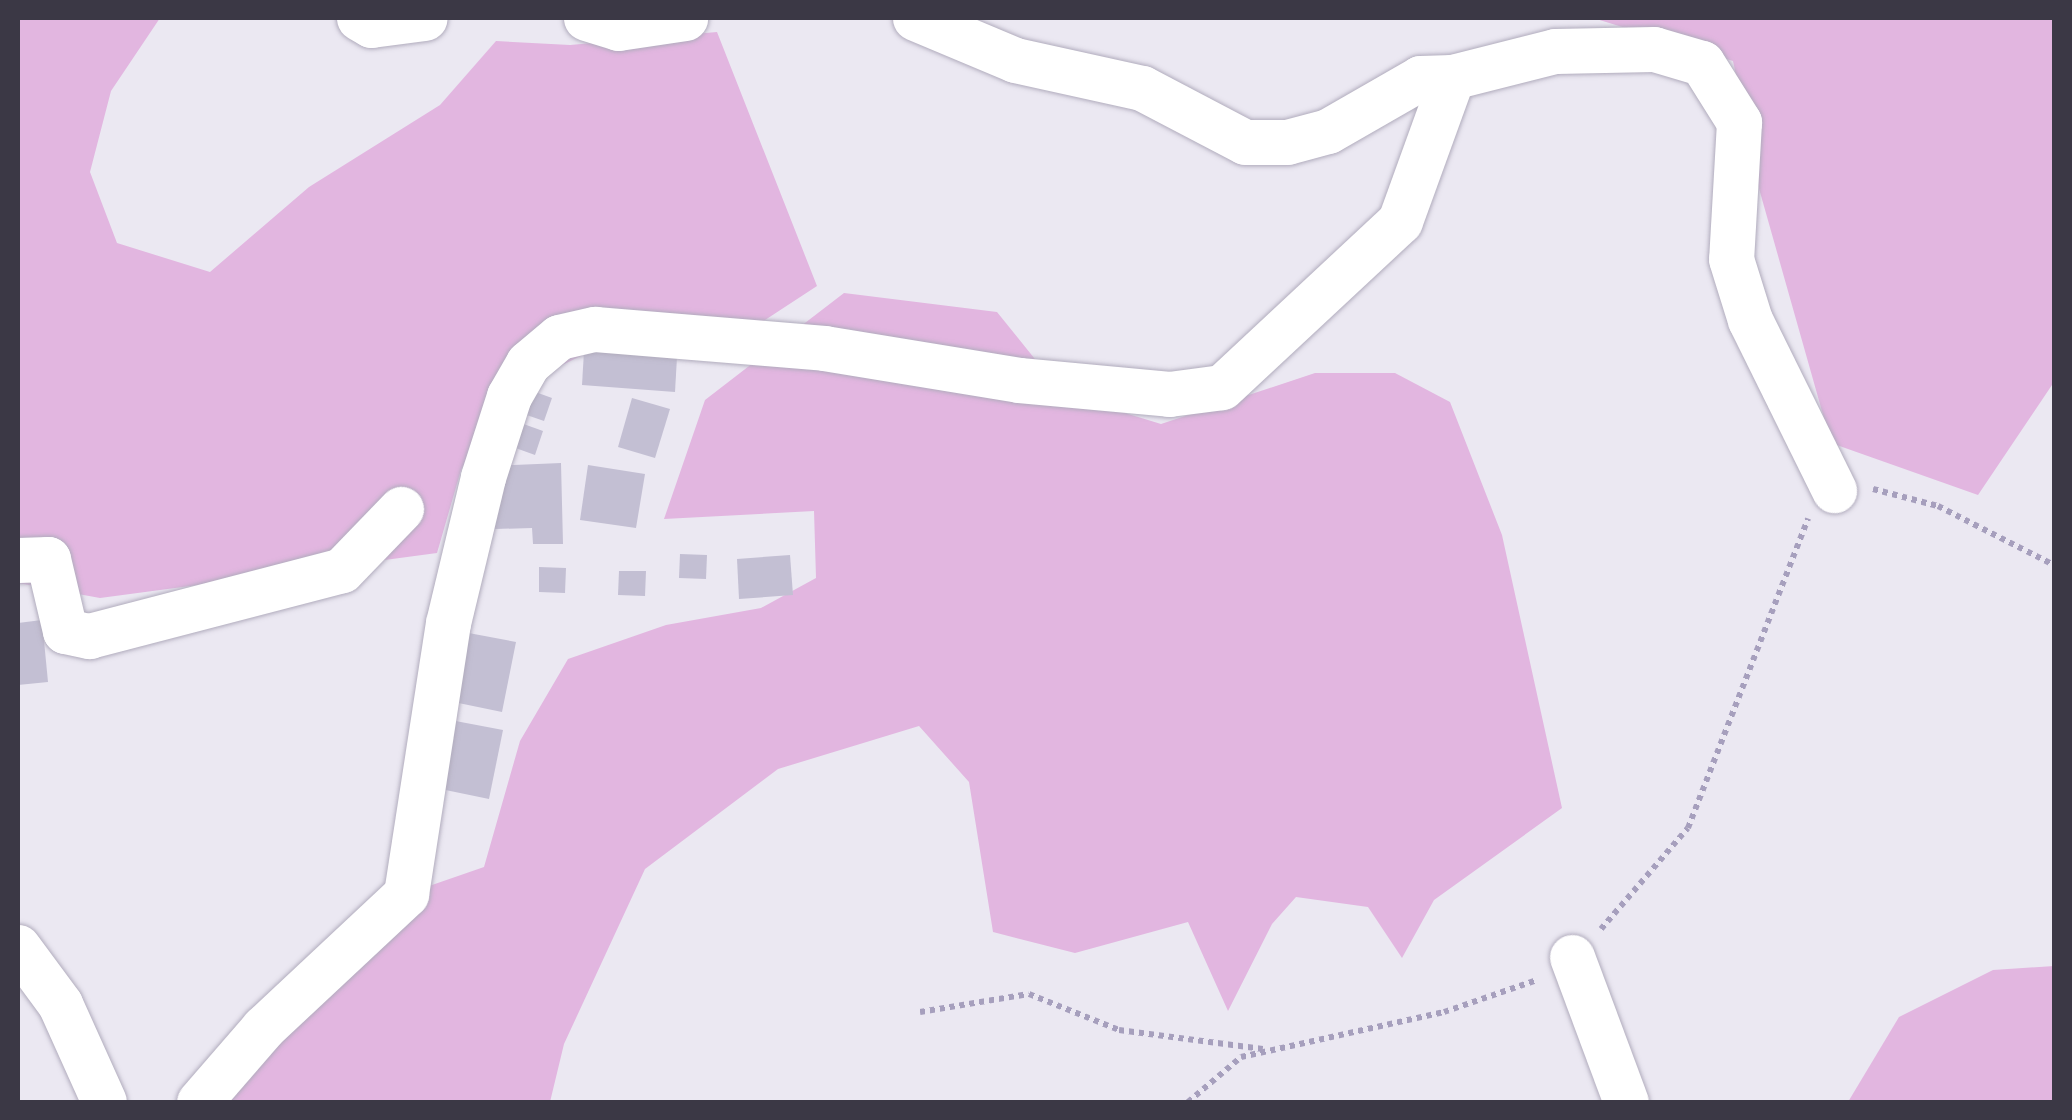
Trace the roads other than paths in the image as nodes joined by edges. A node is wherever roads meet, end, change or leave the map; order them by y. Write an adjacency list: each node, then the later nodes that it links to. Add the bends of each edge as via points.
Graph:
1 (359, 18): 2 (street, via 371,25)
2 (425, 18)
3 (586, 18): 4 (street, via 618,28)
4 (685, 18)
5 (915, 18): 7 (street, via 1015,60 1142,88 1245,142 1286,142 1328,130 1420,78)
6 (1555, 34): 7 (street); 8 (street, via 1702,63 1725,90 1739,122 1741,150 1732,258 1750,320)
7 (1452, 77): 14 (street, via 1400,221 1222,387 1169,394 1113,389 824,348 596,328 559,337 528,363 508,396 482,477 441,658 406,894 263,1028)
8 (1834, 490)
9 (401, 509): 10 (street, via 342,570 89,636 65,631 48,559)
10 (18, 560)
11 (18, 948): 13 (street, via 60,1004)
12 (1572, 957): 15 (street)
13 (104, 1102)
14 (199, 1102)
15 (1626, 1102)

